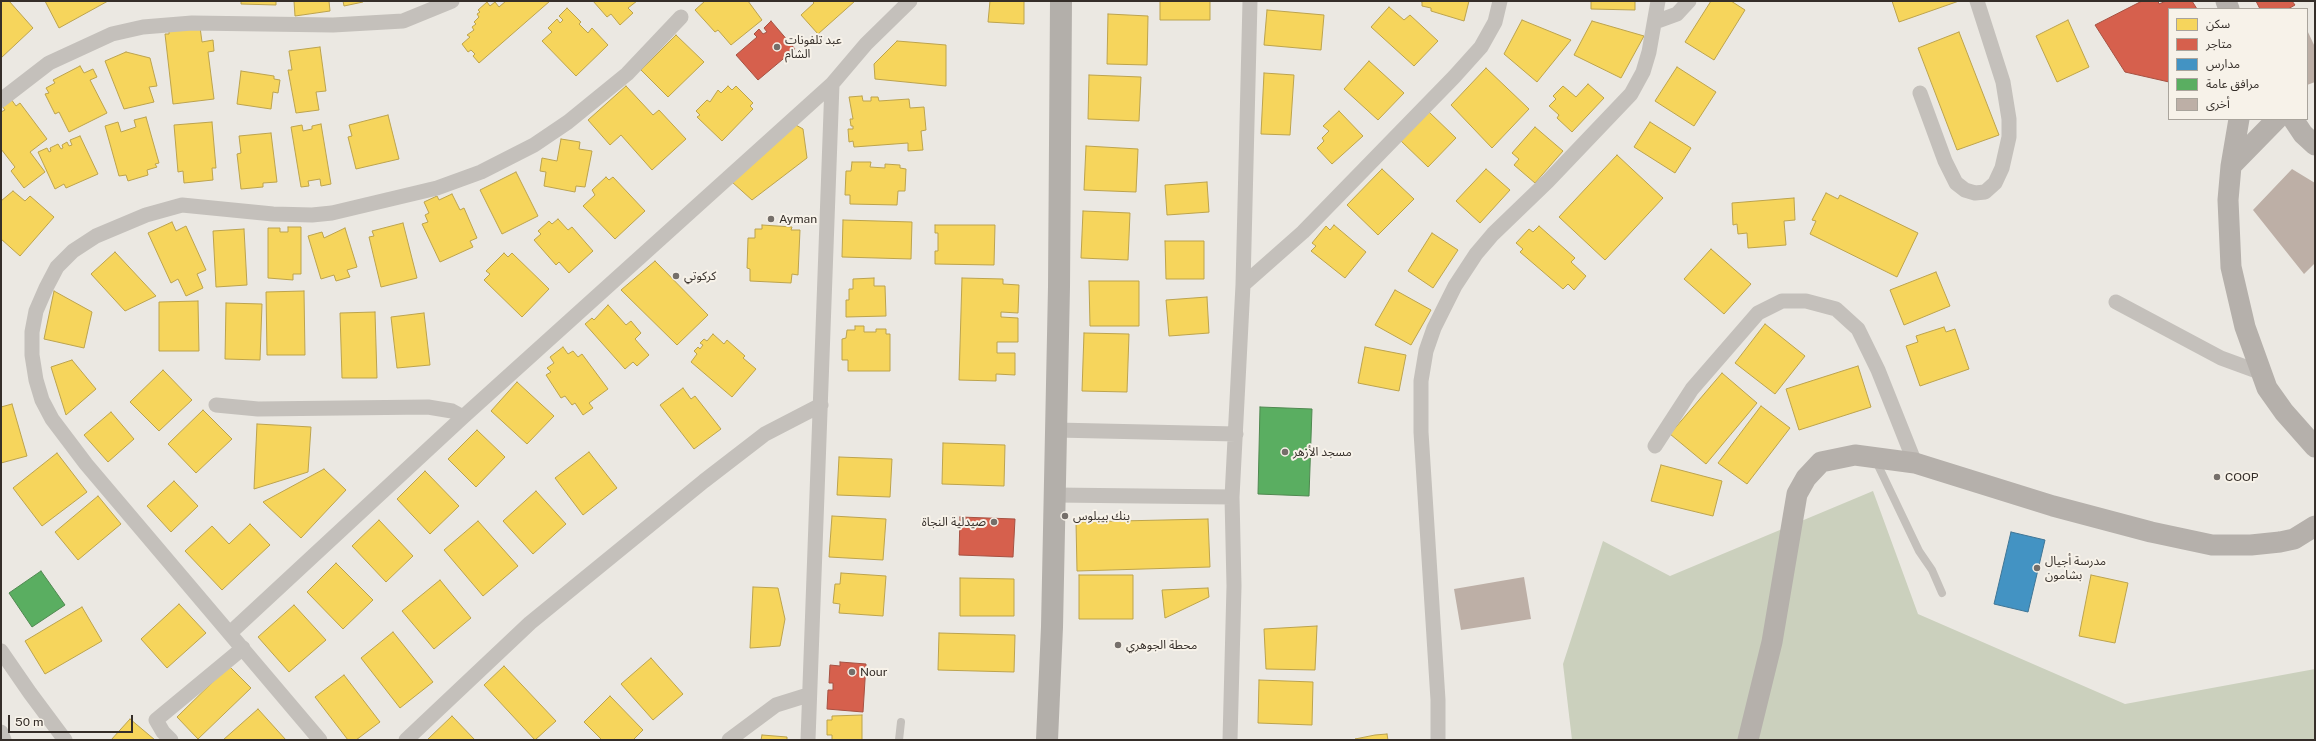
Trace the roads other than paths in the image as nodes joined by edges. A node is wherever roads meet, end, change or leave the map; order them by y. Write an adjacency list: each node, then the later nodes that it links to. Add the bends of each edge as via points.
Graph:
1 (452, 1): 13 (street, via 403,21 333,25 192,23 143,27 112,34 49,63)
2 (910, 1): 11 (street, via 866,44)
3 (1061, 1): 23 (main road)
4 (1250, 1): 17 (street)
5 (1500, 1): 17 (street, via 1495,22 1481,46 1454,77 1303,232)
6 (1658, 1): 10 (street)
7 (1689, 1): 10 (street, via 1677,14)
8 (1977, 1): 12 (street, via 2003,82 2009,119 2009,138 2002,168 1995,183 1986,192 1975,193 1965,190 1956,183 1945,161)
9 (681, 16): 33 (street, via 627,74 568,122 534,145 481,172 437,188 360,208 312,215 182,205 146,215 96,236 73,251 57,267 36,311 32,332 32,355 42,400 52,420 86,464)
10 (1655, 22): 49 (street, via 1643,72 1631,94 1476,254 1455,286 1434,328 1426,351 1421,381 1421,432 1437,676)
11 (832, 84): 21 (street); 22 (street)
12 (1920, 93)
13 (1, 100)
14 (2239, 120): 16 (street)
15 (2276, 120): 16 (street)
16 (2231, 166): 19 (street, via 2228,231 2231,267 2245,327)
17 (1243, 285): 24 (street)
18 (2116, 302): 19 (street, via 2221,358)
19 (2262, 373): 26 (street, via 2267,388 2284,412)
20 (216, 405): 22 (street, via 258,409 428,407 452,411)
21 (821, 405): 36 (street); 44 (street, via 765,434 681,500 530,623)
22 (464, 417): 33 (street)
23 (1056, 430): 24 (street); 29 (main road)
24 (1236, 434): 30 (street)
25 (1655, 446): 28 (street, via 1692,389 1758,313 1782,301 1806,301 1836,309 1858,329 1878,370)
26 (2315, 447)
27 (1874, 456): 28 (street); 32 (lane); 50 (street, via 1855,455 1821,462 1806,478 1797,494 1775,628)
28 (1915, 462): 31 (street, via 2053,506 2151,532 2212,544 2251,545 2280,542 2294,539)
29 (1055, 495): 30 (street); 39 (main road)
30 (1232, 496): 48 (street, via 1234,586)
31 (2315, 526)
32 (1942, 593)
33 (230, 633): 34 (street)
34 (243, 648): 42 (street, via 156,720 163,732); 43 (street)
35 (1, 651): 41 (street)
36 (808, 695): 45 (street, via 776,705); 46 (street)
37 (901, 722): 47 (lane)
38 (1, 732): 40 (street)
39 (1044, 738)
40 (4, 740)
41 (65, 740)
42 (172, 740)
43 (320, 740)
44 (406, 740)
45 (729, 740)
46 (808, 740)
47 (898, 740)
48 (1230, 740)
49 (1438, 740)
50 (1748, 740)

